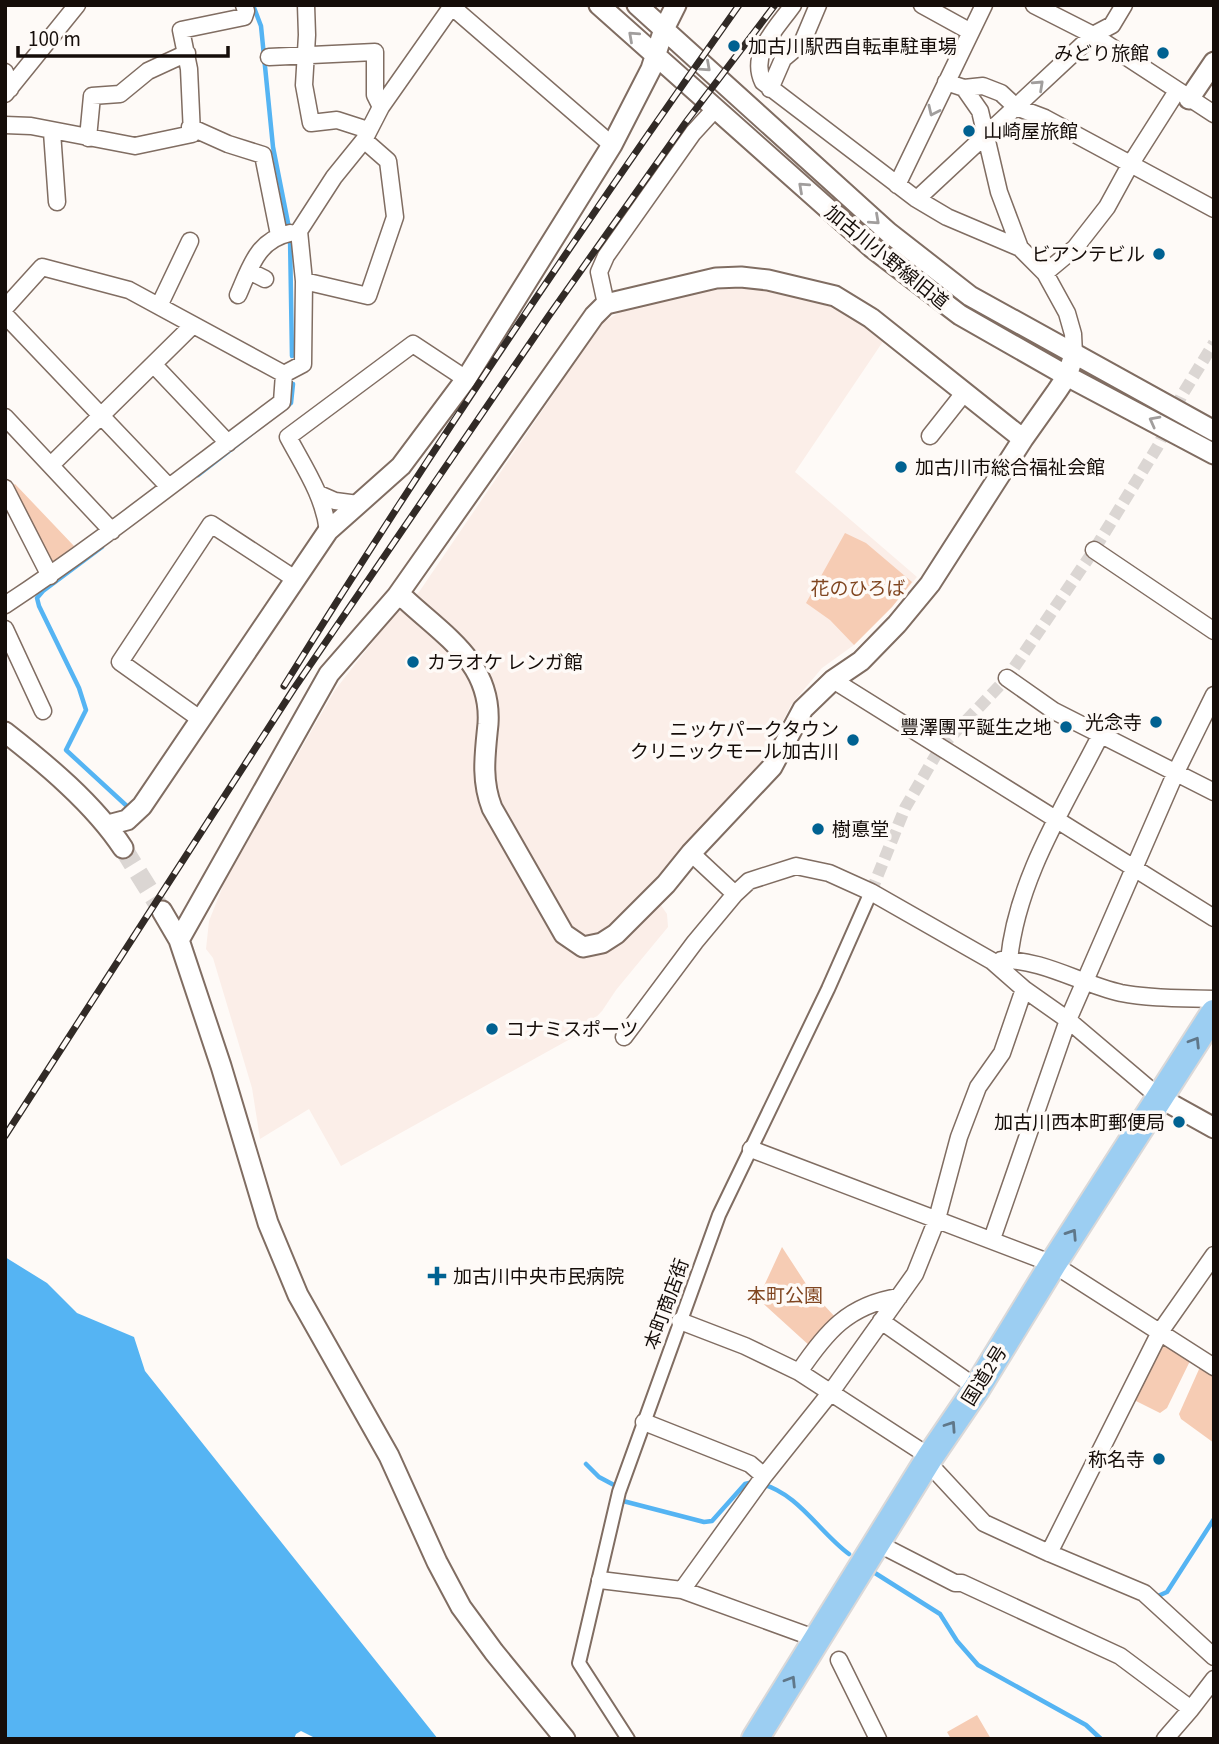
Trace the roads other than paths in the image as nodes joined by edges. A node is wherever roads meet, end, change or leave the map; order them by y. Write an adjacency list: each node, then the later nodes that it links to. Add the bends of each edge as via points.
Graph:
1 (77, 5): 26 (street)
2 (244, 5): 17 (street, via 244,18 181,30)
3 (306, 5): 18 (street)
4 (599, 5): 19 (street, 加古川小野線旧道, one-way to 4)
5 (637, 5): 14 (street, 加古川小野線旧道)
6 (676, 5): 14 (street)
7 (793, 5): 25 (street, via 759,54 760,74)
8 (818, 5): 25 (street, via 802,43 783,59)
9 (922, 5): 15 (street)
10 (984, 5): 15 (street)
11 (1034, 5): 16 (street)
12 (1124, 5): 16 (street, via 1112,25)
13 (451, 6): 28 (street); 38 (street)
14 (664, 29): 19 (street); 58 (street, 加古川小野線旧道, one-way to 58, via 888,232 970,296)
15 (971, 32): 23 (street)
16 (1093, 35): 27 (street); 29 (street, one-way to 16)
17 (187, 53): 33 (street); 37 (street, via 148,71 120,94 92,96)
18 (307, 55): 20 (street); 28 (street, via 375,52 375,95); 35 (street, via 304,85 311,123 337,120)
19 (655, 55): 30 (street, 加古川小野線旧道); 38 (street)
20 (269, 57)
21 (1214, 61): 27 (street)
22 (5, 72): 26 (street)
23 (946, 82): 24 (street); 40 (street, one-way to 40)
24 (964, 88): 29 (street, via 992,89); 36 (street, via 980,111)
25 (770, 89): 40 (street)
26 (8, 92)
27 (1183, 95): 31 (street); 39 (street)
28 (381, 107): 35 (street)
29 (1016, 107): 36 (street); 39 (street)
30 (715, 109): 53 (street, via 606,256 599,272); 61 (street, 加古川小野線旧道, one-way to 30, via 960,315 871,247)
31 (1214, 114)
32 (5, 125): 34 (street)
33 (190, 127): 37 (street, via 192,134 135,146); 45 (street, via 263,155)
34 (52, 132): 37 (street); 42 (street)
35 (366, 135): 44 (street); 51 (street, via 388,160 394,217 368,296)
36 (986, 135): 41 (street); 47 (street, via 999,192)
37 (88, 138)
38 (612, 145): 62 (street)
39 (1130, 165): 43 (street); 49 (street, via 1107,207 1075,248)
40 (897, 185): 41 (street)
41 (918, 199): 47 (street, via 947,217)
42 (57, 202)
43 (1214, 209)
44 (299, 231): 45 (street); 51 (street)
45 (279, 235): 48 (street, via 259,250)
46 (190, 241): 54 (street)
47 (1020, 248): 49 (street)
48 (249, 271): 50 (street); 52 (street)
49 (1045, 273): 58 (street, via 1067,313)
50 (265, 279)
51 (303, 281): 60 (street, via 303,364)
52 (238, 295)
53 (606, 303): 63 (street, via 716,278 801,286 835,296 860,311); 81 (street)
54 (159, 306): 55 (street, via 129,290 42,267); 57 (street)
55 (5, 308)
56 (5, 315): 64 (street)
57 (193, 325): 59 (street); 60 (street)
58 (1074, 355): 61 (street); 66 (street, 加古川小野線旧道)
59 (154, 365): 64 (street); 69 (street)
60 (284, 374): 69 (street, via 282,402)
61 (1067, 376): 68 (street); 70 (street, 加古川小野線旧道, one-way to 61)
62 (466, 379): 74 (street, via 413,344 288,437); 75 (street, via 401,466)
63 (964, 393): 67 (street); 68 (street)
64 (103, 416): 71 (street); 72 (street)
65 (5, 417): 71 (street)
66 (1214, 431)
67 (930, 436)
68 (1023, 439): 86 (street, via 930,584 861,661)
69 (228, 443): 72 (street)
70 (1214, 454)
71 (51, 465): 76 (street)
72 (169, 487): 76 (street)
73 (5, 488): 79 (street)
74 (319, 495): 75 (street); 77 (street)
75 (358, 504): 77 (street)
76 (112, 531): 79 (street)
77 (328, 531): 80 (street)
78 (1094, 550): 84 (street)
79 (51, 576): 82 (street)
80 (295, 579): 89 (street); 89 (street, via 211,524 120,662)
81 (397, 596): 97 (street, via 462,651 480,675 488,704 486,793 564,934 583,947 602,943 656,894); 103 (street, via 329,674)
82 (5, 605)
83 (5, 629): 88 (street)
84 (1214, 631)
85 (1007, 678): 91 (street, via 1044,705)
86 (833, 680): 94 (street); 97 (street, via 803,709 772,766)
87 (1214, 695): 92 (street)
88 (44, 711)
89 (200, 719): 95 (street, via 142,806 127,820)
90 (5, 732): 95 (street)
91 (1101, 736): 92 (street); 94 (street)
92 (1177, 772): 93 (street); 98 (street)
93 (1214, 792)
94 (1057, 821): 98 (street); 104 (street, via 1022,896)
95 (108, 825): 96 (street)
96 (123, 848)
97 (691, 853): 100 (street)
98 (1134, 870): 102 (street); 106 (street)
99 (871, 892): 100 (street, via 829,873 796,866 749,881); 105 (street); 114 (street, 本町商店街)
100 (735, 894): 111 (street)
101 (162, 911): 103 (street)
102 (1214, 918)
103 (178, 940): 139 (street, via 268,1223 298,1294 389,1456 461,1607)
104 (1009, 960): 105 (street); 106 (street)
105 (992, 961): 107 (street)
106 (1084, 983): 108 (street, via 1124,994); 110 (street)
107 (1024, 989): 110 (street); 115 (street, via 1002,1053 978,1087 959,1137)
108 (1214, 999)
109 (1214, 1013): 112 (highway, 国道2号, one-way to 109)
110 (1068, 1020): 112 (street); 116 (street)
111 (624, 1037)
112 (1160, 1098): 113 (street); 118 (highway, 国道2号, one-way to 112)
113 (1214, 1128)
114 (751, 1149): 115 (street); 120 (street, 本町商店街, via 719,1215)
115 (937, 1219): 116 (street); 119 (street, via 915,1274)
116 (992, 1239): 118 (street)
117 (1214, 1255): 122 (street)
118 (1053, 1264): 122 (street); 125 (highway, 国道2号)
119 (899, 1297): 121 (street); 124 (street, via 841,1319)
120 (680, 1321): 124 (street); 127 (street, 本町商店街)
121 (881, 1321): 125 (street); 126 (street)
122 (1160, 1332): 123 (street); 131 (street)
123 (1214, 1367)
124 (799, 1372): 126 (street)
125 (977, 1388): 128 (highway, 国道2号, one-way to 125)
126 (831, 1392): 128 (street); 129 (street)
127 (644, 1422): 129 (street, via 750,1464); 132 (street, 本町商店街, via 619,1492)
128 (930, 1457): 130 (highway, 国道2号); 131 (street, via 932,1467 984,1522)
129 (760, 1482): 133 (street)
130 (877, 1543): 134 (highway, 国道2号); 138 (street, via 1120,1656)
131 (1049, 1553): 135 (street, via 1144,1593)
132 (600, 1580): 133 (street); 140 (street, 本町商店街, via 579,1663)
133 (682, 1590): 134 (street)
134 (817, 1643): 136 (street); 141 (highway, 国道2号, one-way to 134)
135 (1214, 1657)
136 (839, 1660): 142 (street)
137 (1214, 1679): 138 (street)
138 (1191, 1709): 143 (street)
139 (565, 1739)
140 (628, 1739)
141 (755, 1739)
142 (878, 1739)
143 (1165, 1739)

